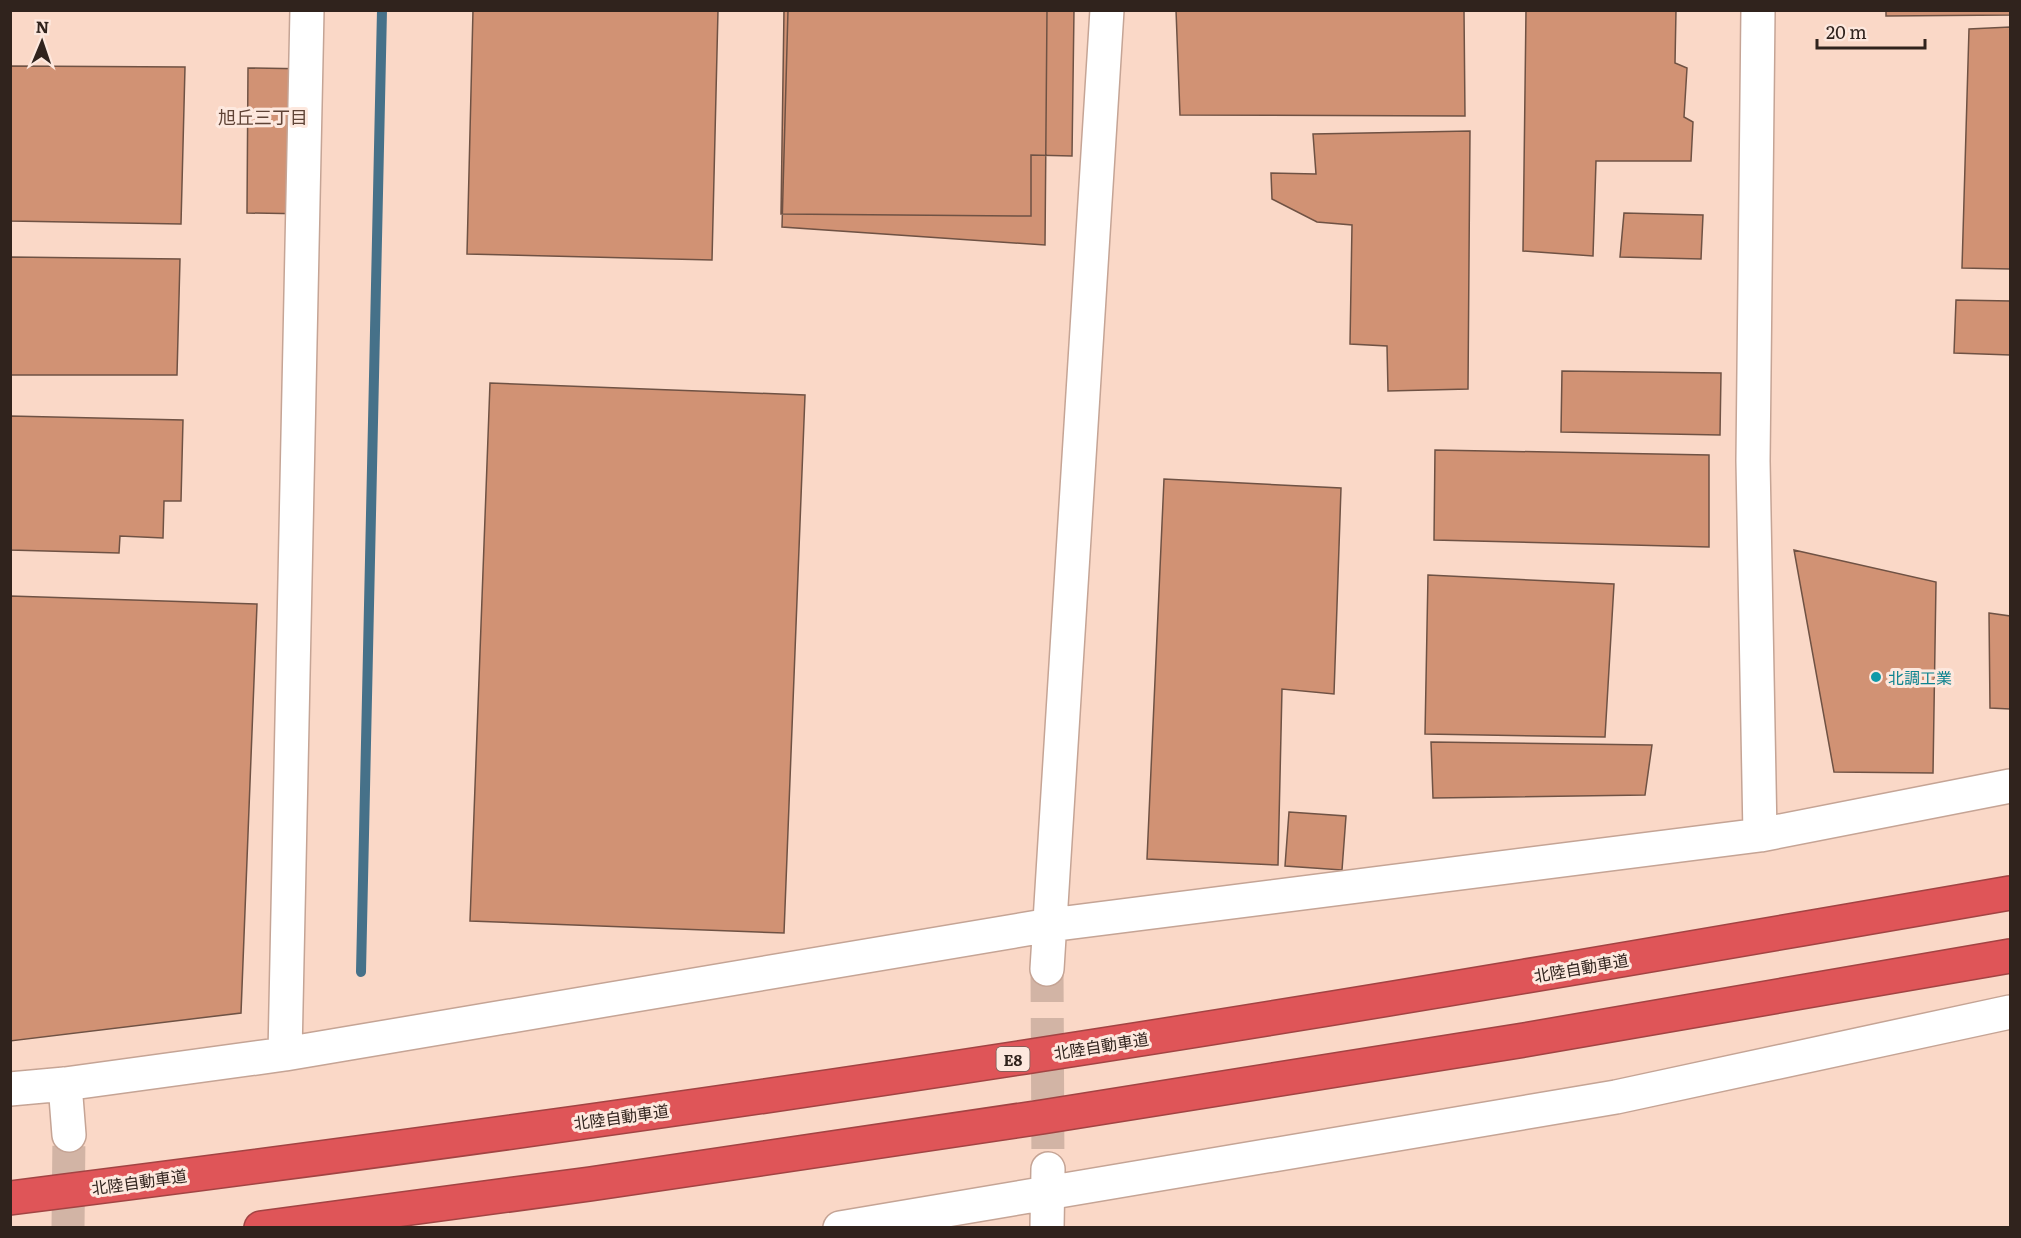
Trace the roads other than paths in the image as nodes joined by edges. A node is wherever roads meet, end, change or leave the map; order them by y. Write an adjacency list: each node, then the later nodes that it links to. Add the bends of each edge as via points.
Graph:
1 (307, 10): 11 (street)
2 (1107, 10): 7 (street)
3 (1758, 10): 5 (street, via 1753,461)
4 (2010, 786): 5 (street)
5 (1760, 835): 7 (street)
6 (2010, 893): 16 (highway, 北陸自動車道 / E8, via 1024,1057 566,1124)
7 (1050, 925): 9 (street); 11 (street)
8 (2010, 956): 17 (highway, via 1524,1040 1042,1117 591,1184)
9 (1047, 969)
10 (2010, 1012): 15 (street, via 1616,1097)
11 (285, 1054): 12 (street)
12 (65, 1084): 13 (street); 14 (street)
13 (10, 1089)
14 (69, 1135)
15 (1048, 1181): 18 (street); 19 (street)
16 (10, 1198)
17 (261, 1227)
18 (840, 1227)
19 (1047, 1227)

